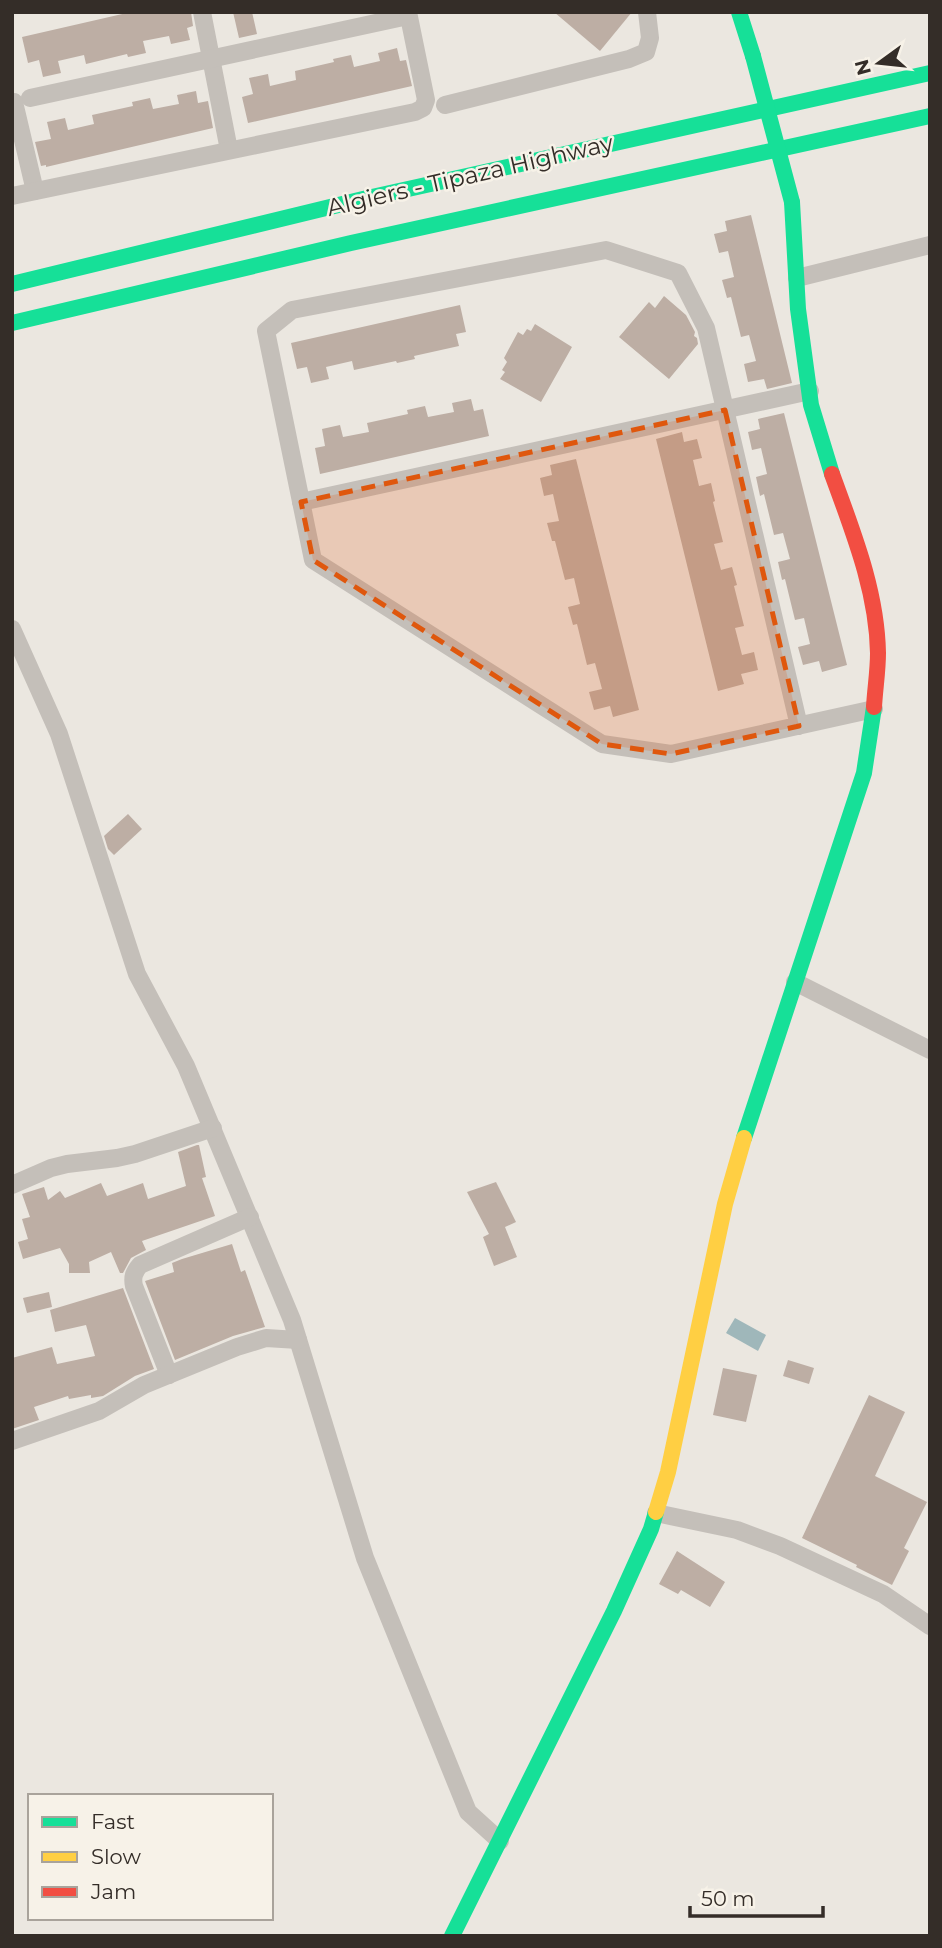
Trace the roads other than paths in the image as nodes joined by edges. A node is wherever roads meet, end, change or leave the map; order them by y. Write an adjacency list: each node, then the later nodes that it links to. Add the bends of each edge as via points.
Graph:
1 (202, 12): 5 (street)
2 (647, 12): 8 (street, via 650,38 646,52)
3 (739, 12): 14 (main road, bridge, via 792,202)
4 (408, 14): 5 (street); 10 (street, via 426,100 422,107)
5 (211, 58): 7 (street); 10 (street)
6 (930, 74): 15 (main road, Algiers - Tipaza Highway, via 466,175)
7 (17, 99): 11 (street)
8 (445, 105)
9 (930, 116): 16 (main road, Algiers - Tipaza Highway)
10 (229, 150): 11 (street)
11 (35, 191): 12 (street)
12 (12, 196)
13 (930, 245): 14 (street)
14 (797, 278): 17 (main road)
15 (12, 284)
16 (12, 323)
17 (810, 391): 18 (street); 21 (main road, via 825,454 874,607 878,653)
18 (725, 410): 19 (street); 19 (street, via 706,328 678,273 606,250 292,310 266,331); 22 (street)
19 (301, 502): 22 (street, via 313,560 602,744 671,754)
20 (12, 629): 25 (street, via 59,734 137,974)
21 (874, 709): 22 (street); 23 (main road, via 864,774)
22 (799, 726)
23 (795, 982): 24 (street); 31 (main road, via 725,1204)
24 (930, 1050)
25 (213, 1128): 26 (street, via 135,1154 51,1168); 27 (street)
26 (12, 1185)
27 (250, 1217): 28 (street); 29 (street, via 136,1270 135,1291)
28 (298, 1340): 29 (street, via 251,1342); 33 (street, via 370,1570 468,1812)
29 (169, 1375): 30 (street, via 99,1411)
30 (12, 1441)
31 (656, 1513): 32 (street, via 737,1530 780,1546 883,1594); 33 (main road, via 614,1611)
32 (930, 1626)
33 (500, 1840): 34 (main road)
34 (452, 1936)

